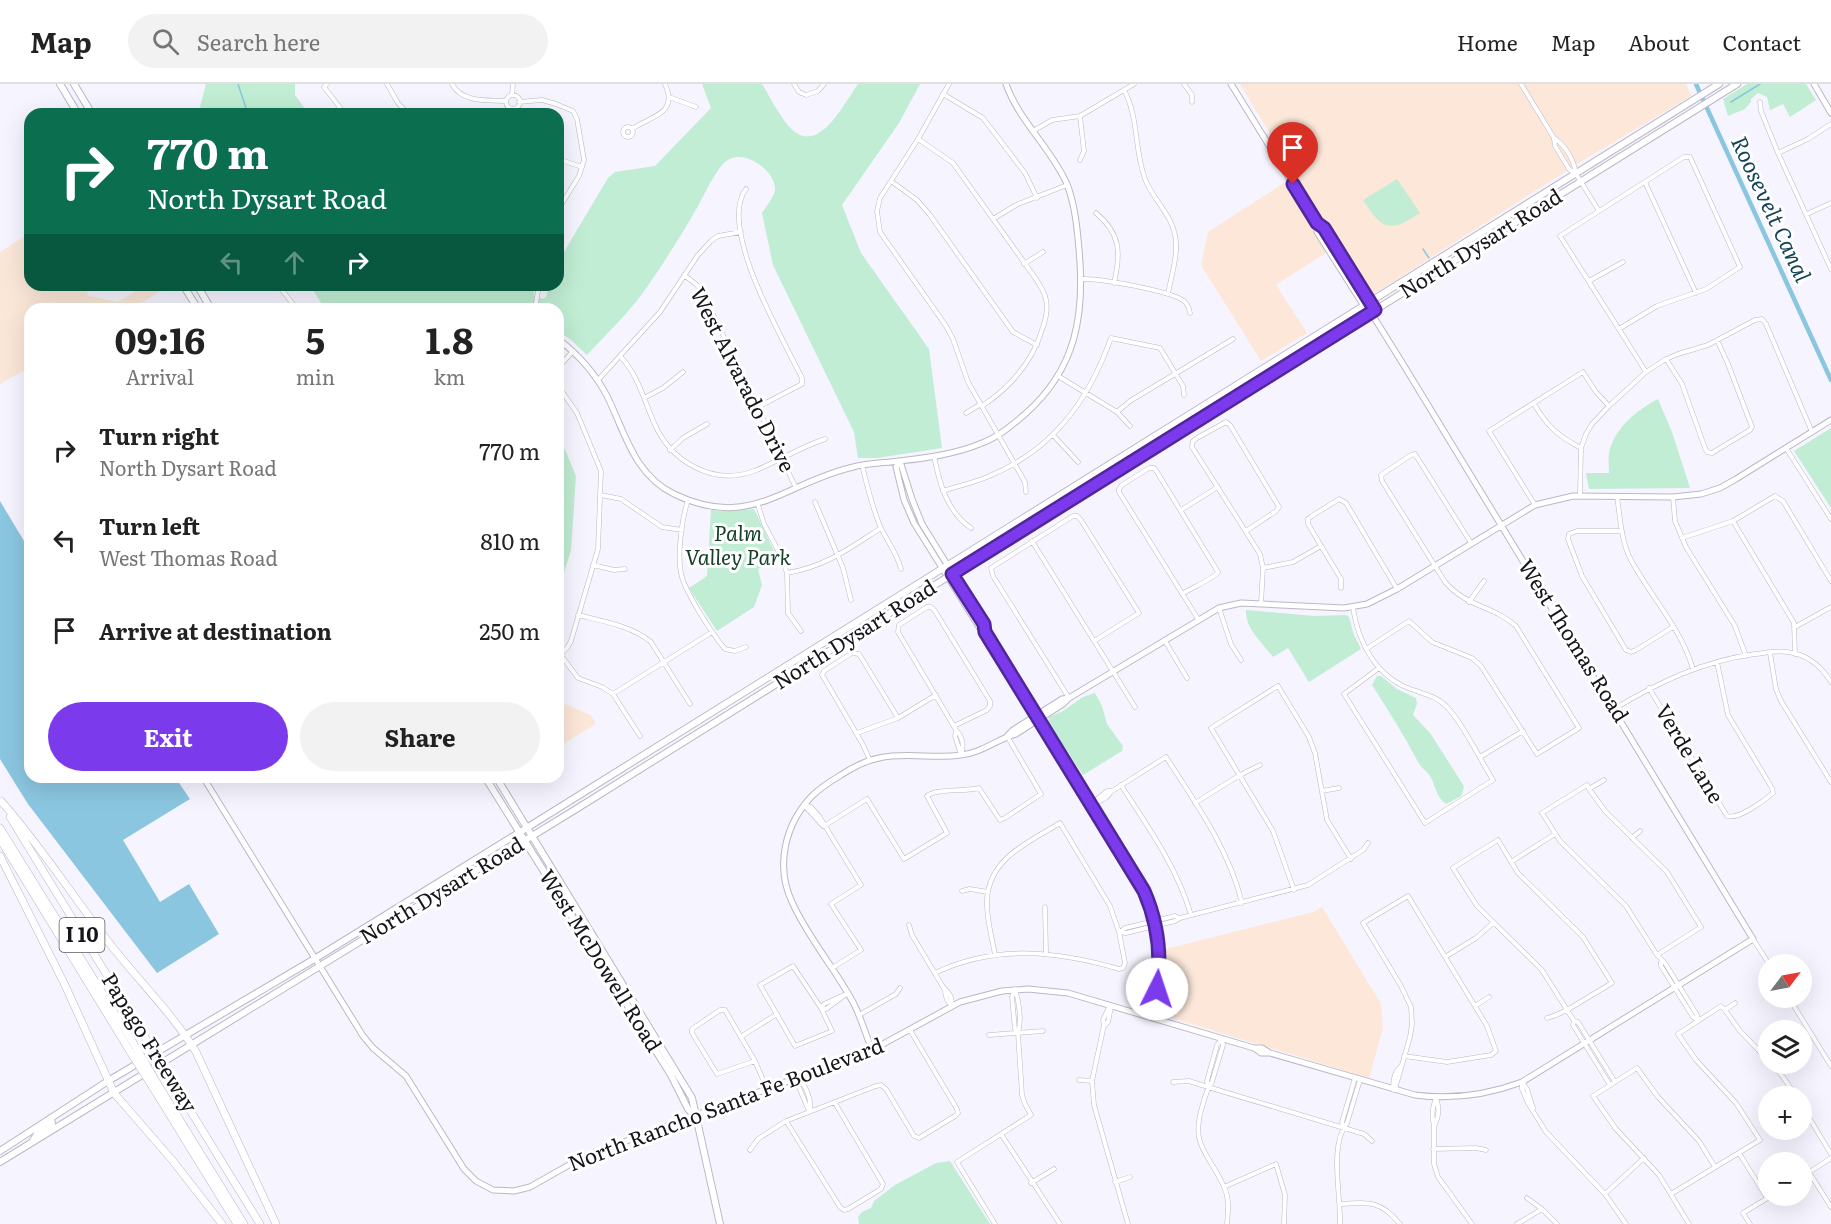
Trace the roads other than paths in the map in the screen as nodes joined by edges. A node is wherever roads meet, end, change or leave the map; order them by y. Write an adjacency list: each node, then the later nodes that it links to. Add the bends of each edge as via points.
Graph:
1 (60, 84): 28 (main road)
2 (74, 84): 29 (main road)
3 (387, 84): 31 (street)
4 (452, 84): 23 (street, via 467,97)
5 (513, 84): 21 (street)
6 (665, 84): 22 (street)
7 (794, 84): 8 (street, via 806,95)
8 (824, 84)
9 (949, 84): 20 (street)
10 (1006, 84): 38 (street)
11 (1134, 84): 19 (street)
12 (1185, 84): 24 (street)
13 (1231, 84): 70 (street, West Thomas Road, via 1317,223 1324,228)
14 (1521, 84): 44 (street, via 1554,138 1559,154)
15 (1719, 84): 44 (main road, North Dysart Road)
16 (1737, 84): 46 (main road, North Dysart Road)
17 (1814, 84): 34 (street)
18 (326, 85): 30 (street)
19 (1124, 90): 35 (street); 68 (street, via 1132,103 1146,181 1175,235)
20 (943, 94): 39 (street); 50 (street, via 983,118 1025,173)
21 (512, 95): 23 (street); 26 (street, via 517,96)
22 (669, 98): 27 (street); 37 (street, via 660,114)
23 (506, 101): 32 (street)
24 (1192, 102)
25 (1760, 102): 40 (street)
26 (519, 103): 32 (street); 33 (street); 43 (street, via 542,100 573,111 584,153)
27 (696, 107)
28 (74, 108)
29 (87, 108)
30 (341, 108)
31 (403, 108)
32 (510, 108)
33 (519, 108)
34 (1831, 112)
35 (1080, 116): 38 (street, via 1052,120); 41 (street, via 1084,151)
36 (1831, 124): 40 (street)
37 (632, 129)
38 (1033, 131): 48 (street)
39 (918, 139): 45 (street); 56 (street, via 953,163)
40 (1778, 153): 55 (street)
41 (1080, 160)
42 (564, 161): 43 (street)
43 (582, 167): 51 (street)
44 (1576, 174): 46 (street); 70 (main road, North Dysart Road)
45 (891, 181): 77 (street, via 930,215 1013,332); 94 (street, via 878,204 880,232 946,326 963,373)
46 (1581, 181): 53 (street); 71 (main road, North Dysart Road)
47 (1646, 182): 53 (street); 67 (street); 67 (street, via 1690,157 1740,267)
48 (1067, 185): 50 (street); 63 (street, via 1074,207)
49 (746, 189): 57 (street, via 738,208)
50 (1037, 198): 56 (street)
51 (564, 199)
52 (1831, 203): 55 (street)
53 (1599, 211): 64 (street, via 1560,236)
54 (1096, 213): 65 (street, via 1111,229 1119,249)
55 (1807, 214): 61 (street)
56 (993, 219): 60 (street)
57 (741, 232): 62 (street, via 718,236); 96 (street, via 758,290 802,384)
58 (1043, 252): 60 (street)
59 (1623, 262): 64 (street)
60 (1024, 264): 77 (street, via 1046,298 1046,316)
61 (1830, 266)
62 (684, 275): 80 (street, via 660,312); 96 (street, West Alvarado Drive, via 703,293)
63 (1082, 279): 65 (street); 87 (street, via 1077,327)
64 (1589, 281): 73 (street)
65 (1114, 283): 68 (street)
66 (283, 291): 69 (street)
67 (1696, 293): 73 (street, via 1657,306)
68 (1168, 294): 72 (street, via 1184,301)
69 (292, 303)
70 (1367, 304): 71 (street, West Thomas Road); 78 (main road, North Dysart Road)
71 (1372, 312): 83 (main road, North Dysart Road); 130 (street, West Thomas Road)
72 (1190, 313)
73 (1619, 329): 85 (street)
74 (1233, 339): 86 (street)
75 (1717, 340): 81 (street); 81 (street, via 1752,427 1712,453 1707,452 1682,384); 102 (street, via 1762,319)
76 (564, 344): 79 (street)
77 (1037, 345): 94 (street, via 1015,379)
78 (1300, 345): 83 (main road); 143 (main road, North Dysart Road)
79 (573, 351): 82 (street); 88 (street)
80 (620, 356): 88 (street); 92 (street, via 633,371)
81 (1666, 359): 85 (street)
82 (564, 361)
83 (1278, 370): 148 (main road, North Dysart Road)
84 (683, 372): 92 (street)
85 (1646, 372): 95 (street)
86 (1175, 373): 89 (street, via 1160,348 1111,338); 91 (street); 97 (street)
87 (1058, 376): 89 (street); 103 (street, via 1036,405)
88 (597, 380): 123 (street, via 638,462 667,490)
89 (1087, 392): 97 (street); 104 (street)
90 (564, 395): 119 (street, via 577,413 599,462)
91 (1184, 395)
92 (644, 398): 108 (street)
93 (1534, 404): 95 (street, via 1583,372); 106 (street, via 1555,432); 126 (street, via 1489,431)
94 (981, 405): 98 (street); 103 (street)
95 (1609, 406): 106 (street, via 1592,424)
96 (758, 407): 110 (street, West Alvarado Drive)
97 (1117, 412): 101 (street)
98 (966, 413)
99 (1831, 420): 102 (street)
100 (707, 424): 108 (street)
101 (1130, 426)
102 (1812, 432): 107 (street)
103 (998, 435): 109 (street, via 969,448); 113 (street)
104 (1053, 435): 112 (street); 113 (street)
105 (825, 439): 110 (street)
106 (1581, 447): 120 (street)
107 (1786, 448): 122 (street, via 1719,488); 128 (street)
108 (670, 450): 110 (street, via 689,464 727,475 742,474)
109 (934, 456): 111 (street); 117 (street)
110 (782, 458): 116 (street, West Alvarado Drive)
111 (900, 461): 114 (street); 143 (street, via 896,467 907,508 921,536)
112 (1078, 462)
113 (1014, 463): 117 (street, via 986,477); 118 (street)
114 (862, 465): 116 (street); 131 (street)
115 (1218, 487): 127 (street); 134 (street); 134 (street, via 1192,447 1193,441 1226,422 1279,507)
116 (796, 488): 125 (street)
117 (943, 490): 132 (street, via 956,514)
118 (1026, 492)
119 (601, 495): 133 (street, via 621,499 662,527); 141 (street, via 598,549)
120 (1580, 495): 121 (street); 126 (street)
121 (1617, 496): 122 (street); 135 (street)
122 (1673, 497): 136 (street, via 1675,521)
123 (688, 500): 125 (street, via 725,507); 133 (street)
124 (815, 502): 140 (street)
125 (758, 505): 147 (street)
126 (1535, 505): 130 (street)
127 (1181, 510): 153 (street, via 1218,572); 153 (street, via 1154,468 1119,489)
128 (1831, 519)
129 (1733, 521): 136 (street); 150 (street, via 1775,496 1779,498); 163 (street)
130 (1501, 525): 138 (street); 189 (street, West Thomas Road)
131 (882, 528): 140 (street); 146 (street)
132 (971, 528)
133 (682, 530): 165 (street, via 680,572)
134 (1246, 531): 144 (street, via 1260,554)
135 (1622, 531): 162 (street, via 1631,560); 162 (street, via 1569,534 1582,576 1626,650 1631,652)
136 (1682, 538): 173 (street, via 1735,626)
137 (1032, 541): 166 (street); 166 (street, via 1073,516 1081,520 1139,614); 186 (street, via 991,568)
138 (1471, 543): 142 (street); 142 (street, via 1415,454 1412,455 1381,475 1382,481)
139 (1321, 546): 144 (street, via 1293,562); 151 (street, via 1341,579); 152 (street, via 1308,519 1339,499)
140 (837, 556): 147 (street, via 815,567); 154 (street)
141 (593, 565): 145 (street); 160 (street)
142 (1434, 566): 152 (street); 155 (street, via 1454,592)
143 (945, 567): 148 (street); 217 (main road, North Dysart Road)
144 (1263, 568): 156 (street)
145 (625, 569)
146 (901, 569)
147 (787, 573): 164 (street, via 788,613)
148 (950, 575): 190 (street); 221 (main road, North Dysart Road)
149 (1484, 581): 155 (street)
150 (1831, 581)
151 (1341, 588)
152 (1397, 589): 159 (street)
153 (1182, 594): 161 (street)
154 (851, 600)
155 (1469, 602): 193 (street, via 1506,617 1516,626 1579,728 1537,754)
156 (1261, 604): 158 (street); 159 (street)
157 (1831, 607): 163 (street)
158 (1219, 608): 161 (street); 174 (street)
159 (1353, 608): 169 (street)
160 (578, 615): 170 (street, via 572,641); 176 (street, via 643,635)
161 (1198, 619): 167 (street)
162 (1673, 627): 179 (street)
163 (1796, 627): 172 (street)
164 (801, 631)
165 (712, 632): 168 (street, via 729,651); 176 (street)
166 (1094, 640): 180 (street)
167 (1164, 640): 180 (street); 181 (street)
168 (746, 647)
169 (1365, 648): 178 (street); 193 (street, via 1409,621 1432,642 1467,656 1480,666)
170 (564, 650)
171 (1770, 652): 172 (street); 173 (street); 203 (street, via 1781,701)
172 (1795, 654): 182 (street, via 1817,664)
173 (1746, 656): 177 (street)
174 (1241, 660)
175 (564, 661): 184 (street, via 578,678)
176 (664, 662): 184 (street); 187 (street)
177 (1717, 662): 179 (street); 183 (street, Verde Lane, via 1728,715 1773,793 1731,818)
178 (1379, 668): 198 (street, via 1395,682 1443,703); 198 (street, via 1344,694 1425,823 1493,780)
179 (1693, 669): 183 (street)
180 (1113, 671): 186 (street); 188 (street)
181 (1187, 678)
182 (1831, 682)
183 (1649, 688): 189 (street)
184 (613, 694): 195 (street)
185 (936, 695): 191 (street); 192 (street); 192 (street, via 897,628 931,607 990,701 987,710)
186 (1069, 698): 190 (street)
187 (690, 704)
188 (1135, 707)
189 (1614, 709): 240 (street, West Thomas Road)
190 (1038, 717): 196 (street); 213 (street)
191 (898, 718): 194 (street); 194 (street, via 856,652 822,675)
192 (955, 728): 197 (street, via 964,747)
193 (1522, 731): 198 (street)
194 (857, 733): 199 (street)
195 (640, 736)
196 (1007, 736): 197 (street); 215 (street, via 1041,794 1000,820 979,788 932,792 927,796 947,833 904,859 867,799)
197 (961, 756): 199 (street)
198 (1480, 758)
199 (870, 760): 214 (street, via 828,783)
200 (1260, 765): 201 (street)
201 (1240, 775): 210 (street, via 1211,728 1278,686 1309,737); 212 (street); 229 (street, via 1273,831)
202 (1604, 780): 209 (street)
203 (1831, 782)
204 (207, 783): 246 (street)
205 (489, 783): 219 (main road, West McDowell Road)
206 (500, 783): 217 (main road, West McDowell Road)
207 (1121, 785): 212 (street, via 1166,757); 213 (street); 235 (street, via 1171,864)
208 (1339, 788): 210 (street)
209 (1589, 789): 220 (street, via 1587,785 1542,813); 222 (street, via 1599,805)
210 (1322, 791): 227 (street, via 1327,820)
211 (0, 801): 271 (highway, via 112,947); 334 (highway, Papago Freeway / I 10, bridge)
212 (1195, 803): 232 (street, via 1227,860)
213 (1091, 804): 236 (street, via 1138,880)
214 (804, 805): 215 (street, via 817,813); 248 (street, via 786,840 785,879 792,903)
215 (824, 826): 248 (street, via 861,885 831,904 861,950)
216 (0, 828): 279 (highway)
217 (527, 828): 219 (main road, North Dysart Road); 221 (main road, West McDowell Road)
218 (1640, 831): 222 (street)
219 (520, 832): 224 (main road, West McDowell Road); 246 (main road, North Dysart Road)
220 (1555, 834): 228 (street); 244 (street, via 1626,906)
221 (532, 836): 224 (main road, North Dysart Road); 234 (main road, West McDowell Road)
222 (1632, 838): 244 (street, via 1670,877 1701,927)
223 (0, 839): 279 (highway, Papago Freeway / I 10)
224 (525, 840): 234 (main road, West McDowell Road); 247 (main road, North Dysart Road)
225 (1368, 843): 227 (street)
226 (0, 856): 286 (highway)
227 (1351, 858): 229 (street)
228 (1511, 862): 237 (street, via 1498,840 1453,868); 261 (street, via 1583,937 1612,983)
229 (1293, 890): 232 (street)
230 (962, 891): 231 (street)
231 (988, 892): 239 (street, via 996,869 1004,860 1060,823 1107,900); 243 (street)
232 (1242, 903): 235 (street)
233 (1045, 907): 241 (street)
234 (573, 910): 299 (main road, West McDowell Road)
235 (1191, 915): 236 (street)
236 (1156, 923): 239 (street); 265 (street, via 1159,974)
237 (1493, 923): 245 (street); 261 (street, via 1542,970)
238 (909, 925): 249 (street)
239 (1119, 932): 241 (street, via 1123,968)
240 (1753, 939): 242 (street, West Thomas Road); 250 (street, North Rancho Santa Fe Boulevard)
241 (1046, 953): 243 (street)
242 (1763, 954)
243 (996, 955): 249 (street)
244 (1657, 955): 250 (street)
245 (1445, 957): 258 (street); 280 (street, via 1408,896 1363,923 1409,1001 1412,1024)
246 (316, 958): 247 (street); 271 (main road, North Dysart Road)
247 (320, 966): 276 (main road, North Dysart Road); 299 (street, North Rancho Santa Fe Boulevard, via 367,1041 406,1076 464,1169 493,1190 530,1188 583,1157)
248 (832, 968): 253 (street)
249 (935, 973): 257 (street, via 952,999)
250 (1677, 987): 267 (street); 275 (street, North Rancho Santa Fe Boulevard)
251 (900, 988): 264 (street)
252 (1015, 989): 256 (street, North Rancho Santa Fe Boulevard, via 1068,993); 257 (street, North Rancho Santa Fe Boulevard, via 984,994); 270 (street, via 1020,1028)
253 (848, 993): 259 (street); 264 (street)
254 (1489, 997): 258 (street)
255 (1735, 1003): 262 (street)
256 (1111, 1005): 265 (street, North Rancho Santa Fe Boulevard); 287 (street)
257 (952, 1006): 268 (street, North Rancho Santa Fe Boulevard)
258 (1475, 1006): 280 (street, via 1496,1051 1447,1062)
259 (821, 1008): 263 (street, via 832,1031 795,1046); 263 (street, via 793,966 760,985)
260 (1795, 1008): 282 (street)
261 (1567, 1010): 266 (street); 275 (street)
262 (1725, 1010): 267 (street, via 1721,1006); 278 (street)
263 (777, 1014): 273 (street)
264 (859, 1015): 277 (street)
265 (1151, 1017): 274 (street, North Rancho Santa Fe Boulevard)
266 (1547, 1018)
267 (1698, 1020): 311 (street, via 1678,1034 1695,1060 1740,1107 1760,1140)
268 (910, 1030): 277 (street, North Rancho Santa Fe Boulevard); 297 (street, via 958,1113 919,1138 881,1085)
269 (1043, 1031): 270 (street)
270 (1017, 1033): 272 (street); 304 (street, via 1022,1095 1031,1115)
271 (185, 1034): 276 (highway); 286 (main road, North Dysart Road)
272 (989, 1035)
273 (742, 1036): 281 (street); 281 (street, via 725,1010 692,1029 717,1074)
274 (1222, 1039): 284 (street, North Rancho Santa Fe Boulevard, via 1258,1046); 292 (street)
275 (1588, 1042): 289 (street, North Rancho Santa Fe Boulevard); 290 (street)
276 (192, 1045): 295 (main road, North Dysart Road); 335 (highway)
277 (872, 1050): 283 (street, North Rancho Santa Fe Boulevard)
278 (1758, 1050)
279 (134, 1051): 291 (highway, Papago Freeway / I 10, bridge)
280 (1404, 1056): 294 (street)
281 (755, 1061): 293 (street)
282 (1831, 1066)
283 (798, 1078): 293 (street, North Rancho Santa Fe Boulevard); 298 (street)
284 (1358, 1079): 294 (street, North Rancho Santa Fe Boulevard); 303 (street)
285 (1079, 1080): 287 (street)
286 (108, 1081): 295 (highway); 300 (main road, North Dysart Road)
287 (1092, 1081): 321 (street, via 1094,1105)
288 (1173, 1082): 292 (street)
289 (1522, 1082): 296 (street, North Rancho Santa Fe Boulevard, via 1483,1094); 324 (street, via 1551,1138)
290 (1613, 1083): 313 (street, via 1593,1096 1616,1129); 315 (street, via 1637,1068 1658,1097 1700,1141)
291 (155, 1084): 332 (highway, Papago Freeway / I 10); 333 (highway)
292 (1208, 1087): 303 (street); 323 (street, via 1198,1117 1199,1139)
293 (767, 1090): 299 (street, North Rancho Santa Fe Boulevard)
294 (1394, 1090): 296 (street, North Rancho Santa Fe Boulevard)
295 (114, 1093): 306 (main road, North Dysart Road); 331 (highway)
296 (1436, 1098): 307 (street)
297 (835, 1103): 298 (street); 301 (street, via 883,1184 881,1189 844,1210)
298 (810, 1111): 301 (street)
299 (695, 1116): 336 (main road, West McDowell Road)
300 (51, 1118): 306 (main road, via 52,1124 37,1134); 310 (main road, North Dysart Road)
301 (786, 1121): 308 (street, via 758,1139)
302 (1812, 1123): 312 (street)
303 (1343, 1127): 305 (street); 327 (street, via 1336,1156)
304 (1001, 1134): 322 (street); 337 (street, via 957,1162)
305 (1372, 1141)
306 (30, 1145): 314 (main road, North Dysart Road)
307 (1433, 1149): 309 (street); 344 (street, via 1438,1177)
308 (750, 1150)
309 (1486, 1150)
310 (0, 1151)
311 (1739, 1152): 315 (street); 320 (street)
312 (1831, 1156): 317 (street)
313 (1644, 1158): 324 (street); 325 (street)
314 (0, 1162)
315 (1715, 1167): 325 (street)
316 (1054, 1169): 322 (street)
317 (1812, 1170)
318 (1130, 1177): 321 (street)
319 (1812, 1177): 329 (street)
320 (1758, 1180)
321 (1114, 1182): 339 (street)
322 (1031, 1183): 338 (street)
323 (1224, 1187): 340 (street, via 1228,1199); 341 (street, via 1276,1164 1285,1195)
324 (1605, 1194): 347 (street)
325 (1671, 1194): 348 (street)
326 (1527, 1198): 330 (street)
327 (1341, 1204): 342 (street); 343 (street, via 1380,1205)
328 (1758, 1204): 349 (street, via 1743,1213)
329 (1831, 1207)
330 (1542, 1209): 345 (street); 346 (street)
331 (222, 1224)
332 (237, 1224)
333 (244, 1224)
334 (260, 1224)
335 (276, 1224)
336 (720, 1224)
337 (995, 1224)
338 (1060, 1224)
339 (1128, 1224)
340 (1227, 1224)
341 (1284, 1224)
342 (1340, 1224)
343 (1400, 1224)
344 (1472, 1224)
345 (1517, 1224)
346 (1557, 1224)
347 (1626, 1224)
348 (1689, 1224)
349 (1750, 1224)

